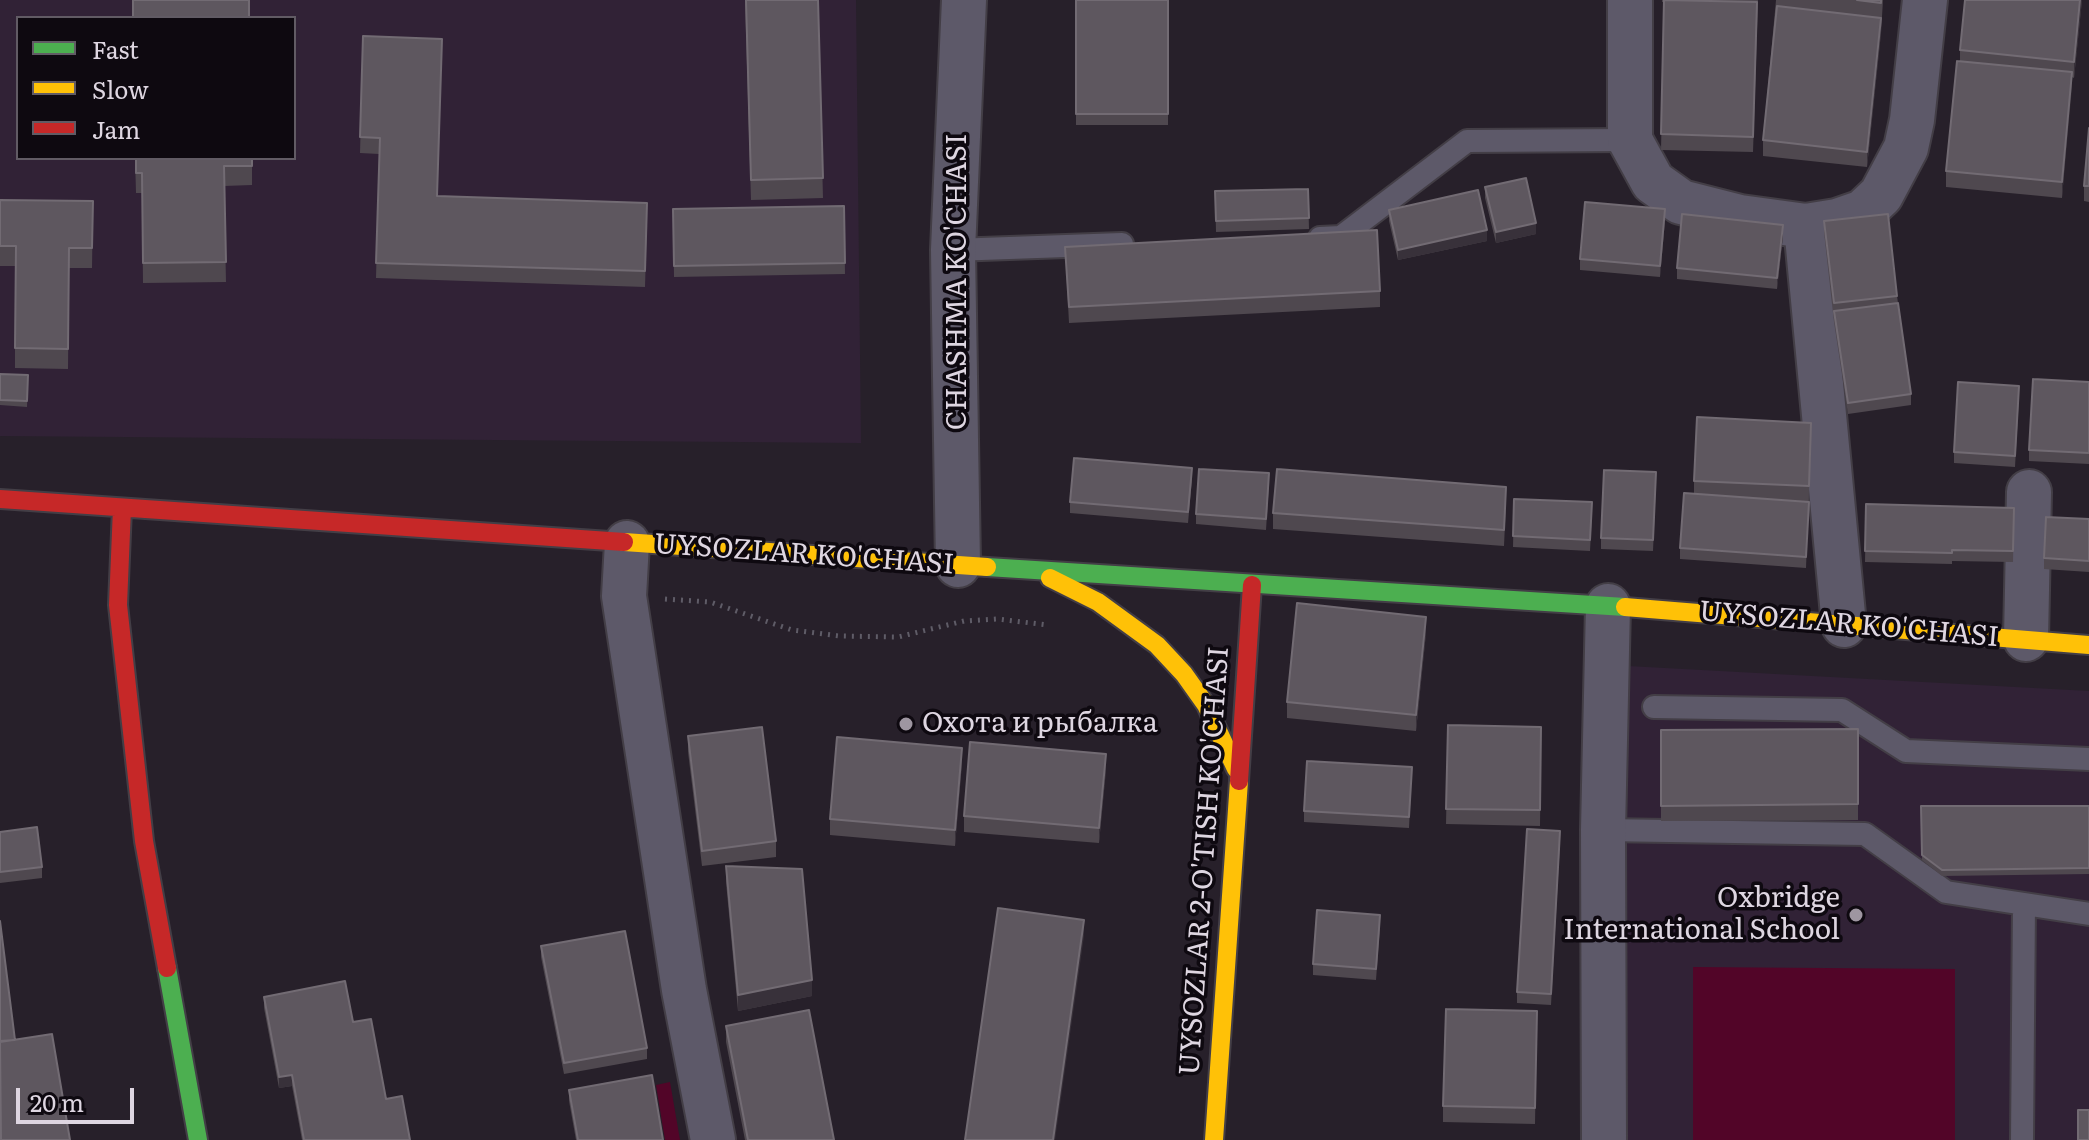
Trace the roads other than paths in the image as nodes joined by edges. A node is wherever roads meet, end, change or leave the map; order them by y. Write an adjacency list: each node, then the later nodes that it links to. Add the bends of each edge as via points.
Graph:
1 (964, 0): 8 (street, CHASHMA KO'CHASI)
2 (1630, 0): 4 (street)
3 (1925, 0): 5 (street, via 1906,148 1881,195 1863,212)
4 (1630, 140): 5 (street, via 1653,182 1681,202); 6 (lane, via 1467,141 1341,237)
5 (1806, 226): 17 (street)
6 (1294, 238)
7 (1139, 244): 8 (lane)
8 (953, 250): 13 (street, CHASHMA KO'CHASI)
9 (2029, 492): 18 (street)
10 (0, 499): 11 (main road, UYSOZLAR KO'CHASI)
11 (122, 508): 12 (main road, UYSOZLAR KO'CHASI); 26 (main road, via 118,605 144,841)
12 (627, 543): 13 (main road, UYSOZLAR KO'CHASI); 27 (street, via 624,596 684,990)
13 (958, 565): 14 (main road, UYSOZLAR KO'CHASI)
14 (1025, 570): 15 (main road, UYSOZLAR KO'CHASI); 22 (main road, via 1063,582 1157,645 1206,705)
15 (1252, 585): 16 (main road, UYSOZLAR KO'CHASI); 22 (main road, UYSOZLAR 2-O'TISH KO'CHASI)
16 (1608, 606): 17 (main road, UYSOZLAR KO'CHASI); 23 (street)
17 (1844, 625): 18 (main road, UYSOZLAR KO'CHASI)
18 (2026, 639): 19 (main road, UYSOZLAR KO'CHASI)
19 (2089, 645)
20 (1654, 707): 21 (lane, via 1842,710 1906,751)
21 (2089, 759)
22 (1239, 777): 28 (main road, UYSOZLAR 2-O'TISH KO'CHASI)
23 (1603, 830): 24 (lane, via 1865,834 1946,892); 29 (street)
24 (2024, 904): 25 (lane); 30 (lane)
25 (2089, 914)
26 (198, 1140)
27 (713, 1140)
28 (1214, 1140)
29 (1604, 1140)
30 (2022, 1140)

